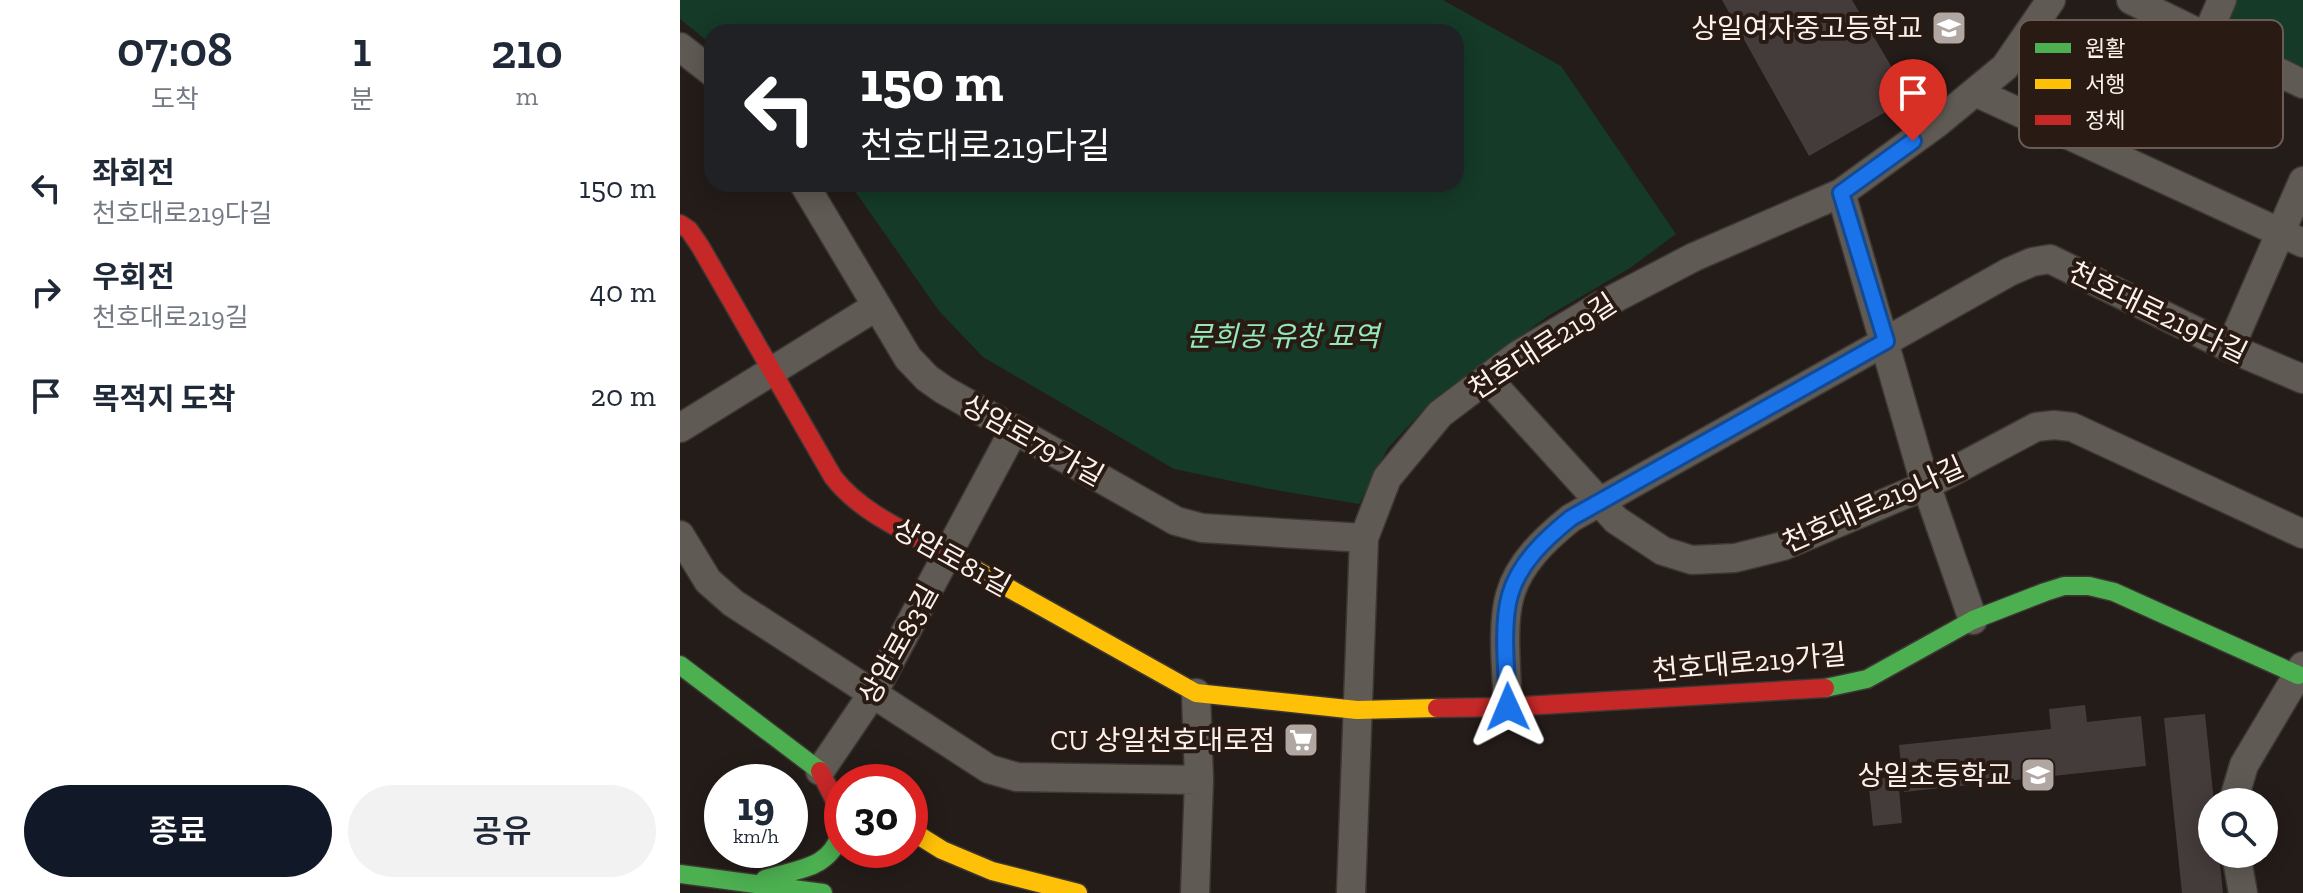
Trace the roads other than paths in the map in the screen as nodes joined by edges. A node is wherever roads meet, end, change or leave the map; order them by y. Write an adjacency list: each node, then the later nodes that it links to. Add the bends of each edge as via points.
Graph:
1 (2051, 0): 4 (street, 천호대로219길)
2 (2131, 0): 5 (street)
3 (2222, 0): 6 (street)
4 (2037, 20)
5 (2172, 20)
6 (2213, 20)
7 (680, 47): 9 (street)
8 (2019, 47): 12 (street, 천호대로219길, via 2005,67)
9 (704, 66)
10 (2283, 74): 11 (street)
11 (2303, 84)
12 (1975, 92): 13 (street); 17 (street, 천호대로219길)
13 (2019, 112)
14 (2096, 148): 19 (street)
15 (2303, 181): 19 (street)
16 (809, 192): 20 (street, 상암로79가길)
17 (1841, 193): 21 (street); 24 (street, 천호대로219길, via 1694,257 1600,306)
18 (680, 224): 23 (street, 상암로81길, via 700,246)
19 (2291, 238): 22 (street)
20 (877, 306): 23 (street); 27 (street, 상암로79가길, via 908,358 927,378)
21 (1886, 341): 22 (street, 천호대로219다길, via 2009,272 2050,259); 28 (street); 29 (street, 천호대로219다길)
22 (2230, 348): 25 (street, 천호대로219다길)
23 (772, 371): 26 (street); 33 (street, 상암로81길, via 846,494)
24 (1487, 378): 29 (street, 천호대로219나길); 32 (street, 천호대로219길, via 1440,414 1387,478)
25 (2303, 379)
26 (680, 428)
27 (1014, 430): 32 (street, 상암로79가길, via 1176,521 1202,528); 33 (street, 상암로83길)
28 (1927, 485): 29 (street, 천호대로219나길, via 1783,546 1721,559 1692,560 1663,551); 30 (street, 천호대로219나길, via 2036,427 2072,427); 34 (street)
29 (1599, 502): 39 (street, 천호대로219다길, via 1543,541 1510,594)
30 (2303, 534)
31 (680, 535): 37 (street, via 708,581 733,603)
32 (1364, 538): 40 (street, 천호대로219길)
33 (948, 554): 37 (street, 상암로83길); 38 (street, 상암로81길)
34 (1973, 620): 36 (street, 천호대로219가길, via 2064,586 2089,586); 39 (street, 천호대로219가길, via 1867,679 1844,685)
35 (680, 665): 42 (street)
36 (2300, 671): 44 (street, via 2244,765)
37 (873, 693): 41 (street, 상암로83길); 43 (street, via 989,769 1017,777)
38 (1196, 693): 40 (street, 상암로81길); 43 (street)
39 (1508, 707): 40 (street, 천호대로219가길)
40 (1357, 710): 53 (street, 천호대로219길)
41 (838, 764)
42 (824, 773)
43 (1199, 780): 52 (street)
44 (2237, 788)
45 (928, 841): 51 (street, via 992,871)
46 (824, 861): 49 (street)
47 (2239, 868): 54 (street)
48 (680, 874): 49 (street)
49 (747, 884): 50 (street)
50 (823, 893)
51 (1078, 893)
52 (1195, 893)
53 (1351, 893)
54 (2243, 893)

